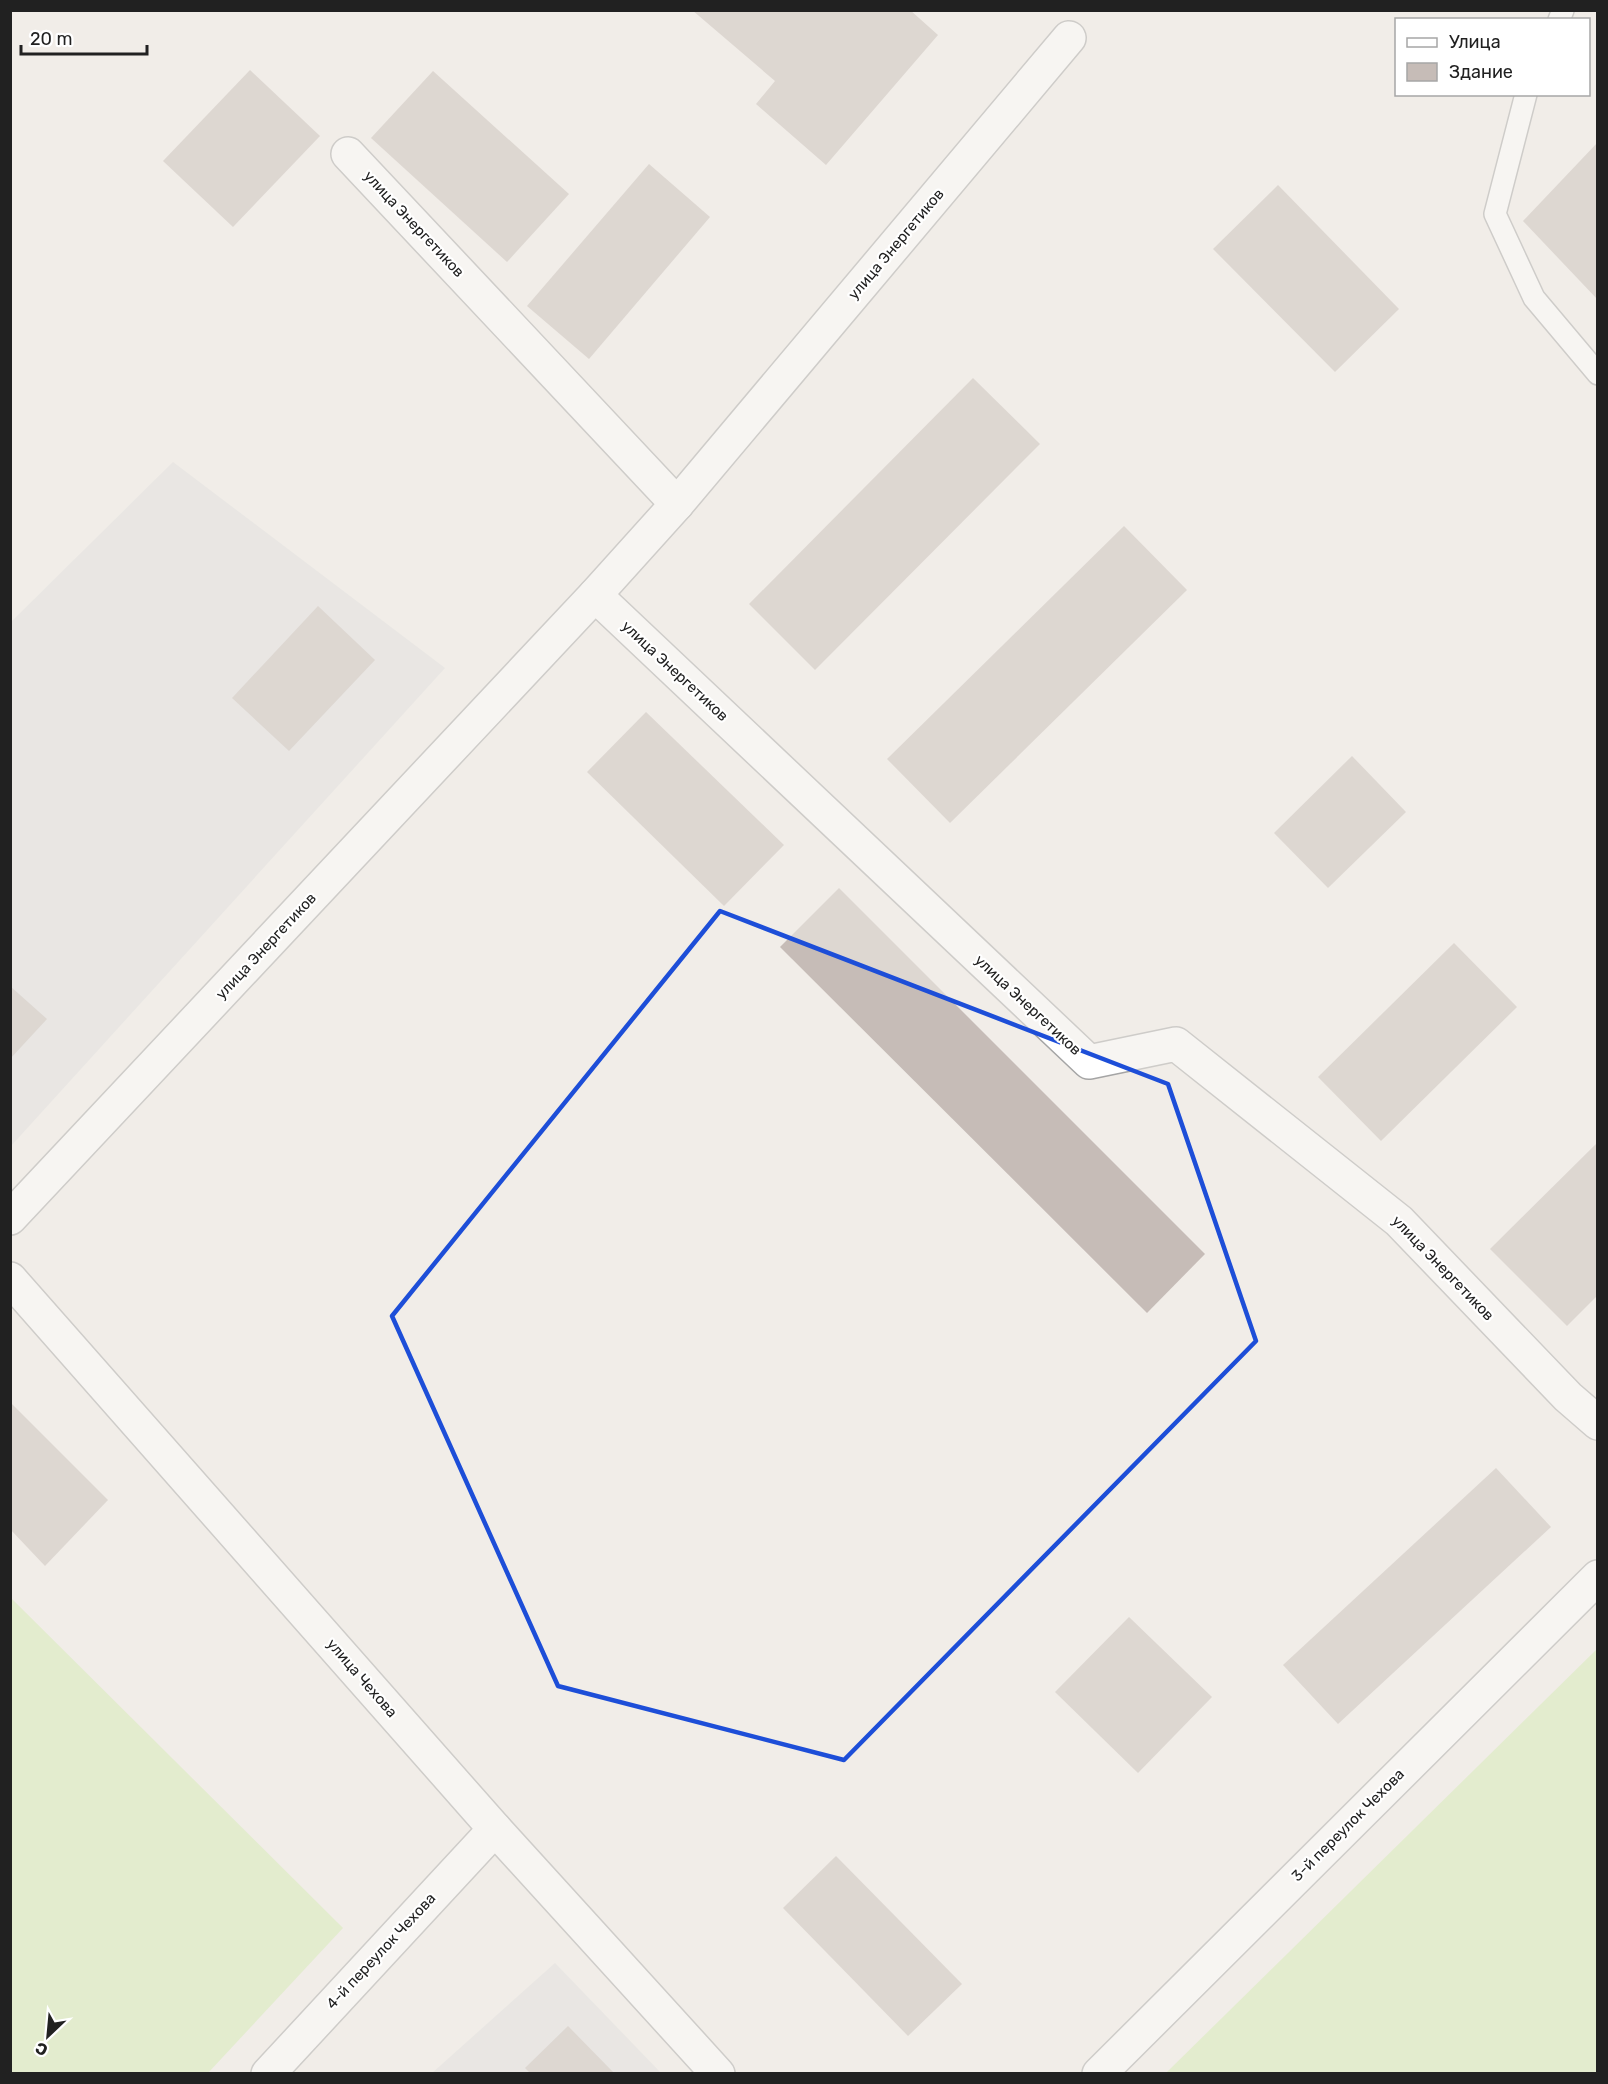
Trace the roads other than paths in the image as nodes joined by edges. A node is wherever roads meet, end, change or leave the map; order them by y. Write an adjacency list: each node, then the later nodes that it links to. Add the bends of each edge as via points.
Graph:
1 (1070, 39): 5 (street, улица Энергетиков)
2 (1525, 96): 4 (lane, via 1495,214 1533,298)
3 (348, 154): 5 (street, улица Энергетиков)
4 (1598, 374)
5 (677, 504): 6 (street, улица Энергетиков)
6 (595, 595): 7 (street, улица Энергетиков); 9 (street, улица Энергетиков, via 1089,1062 1176,1044 1399,1221 1568,1397)
7 (10, 1218)
8 (10, 1279): 11 (street, улица Чехова)
9 (1598, 1423)
10 (1598, 1577): 14 (street, 3-й переулок Чехова)
11 (495, 1829): 12 (street, 4-й переулок Чехова); 13 (street, улица Чехова)
12 (268, 2073)
13 (718, 2073)
14 (1099, 2073)

